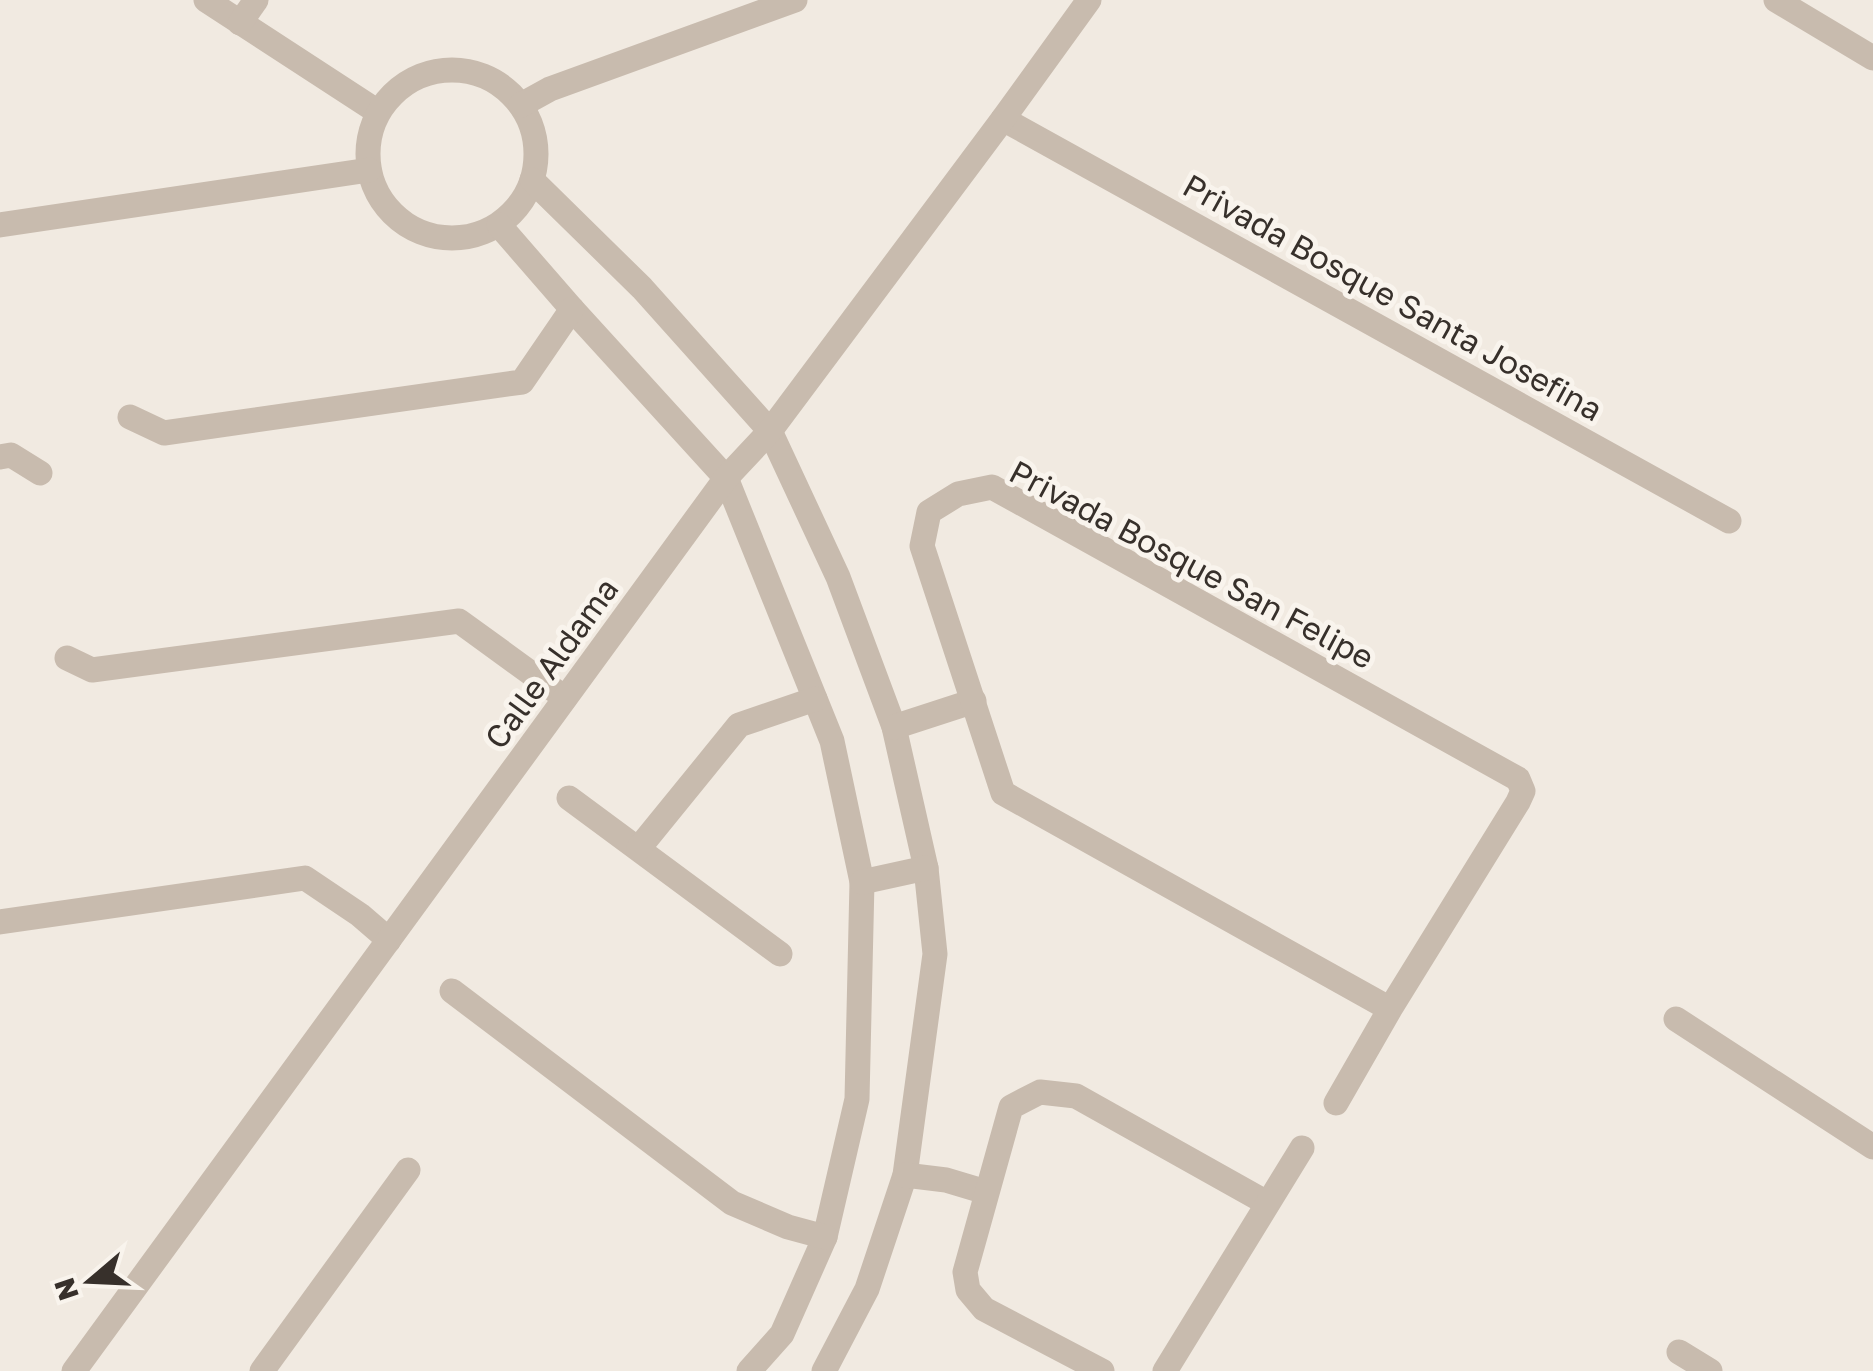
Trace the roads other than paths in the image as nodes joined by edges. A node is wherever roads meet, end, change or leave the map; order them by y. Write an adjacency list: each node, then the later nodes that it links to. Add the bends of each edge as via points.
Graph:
1 (206, 0): 6 (street)
2 (256, 0): 6 (street)
3 (795, 0): 8 (street, via 550,88)
4 (1089, 0): 10 (street, Calle Aldama)
5 (1776, 0): 7 (street)
6 (240, 23): 9 (street)
7 (1873, 58)
8 (521, 105): 9 (street, via 496,82 464,70 430,72 400,87); 12 (street, via 535,141)
9 (378, 112): 11 (street)
10 (1014, 125): 17 (street, Calle Aldama); 21 (street, Privada Bosque Santa Josefina)
11 (357, 172): 13 (street, via 396,218 420,232 474,236); 14 (street)
12 (532, 180): 13 (street, via 519,206); 17 (street, via 642,288)
13 (499, 224): 15 (street)
14 (0, 225)
15 (572, 309): 16 (street, via 522,382 164,433); 20 (street)
16 (130, 417)
17 (770, 431): 20 (street, Calle Aldama); 26 (street, via 838,577)
18 (0, 457): 19 (street, via 11,456)
19 (40, 473)
20 (726, 478): 23 (street, Calle Aldama); 24 (street)
21 (1729, 520)
22 (67, 658): 23 (street, via 92,670 459,621)
23 (565, 698): 32 (street, Calle Aldama)
24 (815, 699): 28 (street, via 739,725); 30 (street, via 832,741)
25 (974, 701): 26 (street); 35 (street, Privada Bosque San Felipe, via 1004,793); 35 (street, Privada Bosque San Felipe, via 922,546 929,512 958,494 992,487 1518,779 1518,802)
26 (894, 728): 29 (street)
27 (569, 798): 28 (street)
28 (640, 848): 33 (street)
29 (926, 868): 30 (street); 41 (street, via 934,954)
30 (862, 882): 44 (street, via 856,1099)
31 (0, 922): 32 (street, via 305,878)
32 (389, 940): 46 (street, Calle Aldama)
33 (780, 954)
34 (452, 991): 44 (street, via 732,1202)
35 (1390, 1009): 37 (street, Privada Bosque San Felipe)
36 (1676, 1019): 38 (street)
37 (1336, 1103)
38 (1873, 1147)
39 (1302, 1148): 43 (street)
40 (408, 1170): 47 (street)
41 (905, 1174): 42 (street); 49 (street, via 867,1290)
42 (986, 1192): 43 (street, via 1011,1107 1040,1092 1076,1096); 50 (street, via 964,1272 968,1290 984,1310)
43 (1267, 1203): 51 (street)
44 (825, 1237): 48 (street, via 782,1334)
45 (1679, 1352): 52 (street)
46 (74, 1371)
47 (262, 1371)
48 (749, 1371)
49 (824, 1371)
50 (1102, 1371)
51 (1165, 1371)
52 (1710, 1371)

